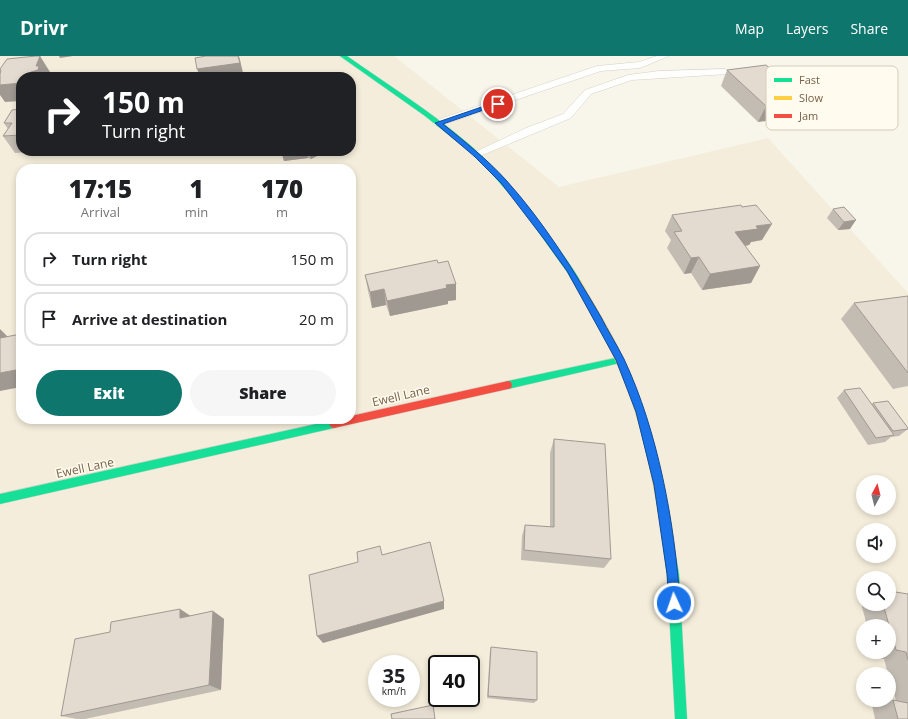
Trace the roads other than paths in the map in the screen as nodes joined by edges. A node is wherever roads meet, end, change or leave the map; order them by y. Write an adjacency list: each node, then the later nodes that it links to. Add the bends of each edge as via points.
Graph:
1 (343, 56): 4 (street)
2 (666, 56): 4 (lane, via 640,65 600,68)
3 (725, 72): 5 (lane, via 631,77 588,92 566,116)
4 (438, 123): 5 (street)
5 (476, 154): 6 (street, via 504,182 570,270)
6 (620, 360): 7 (street, Ewell Lane); 10 (street, via 640,412 659,485 673,574)
7 (356, 419)
8 (335, 424): 9 (street, Ewell Lane)
9 (0, 499)
10 (682, 719)

